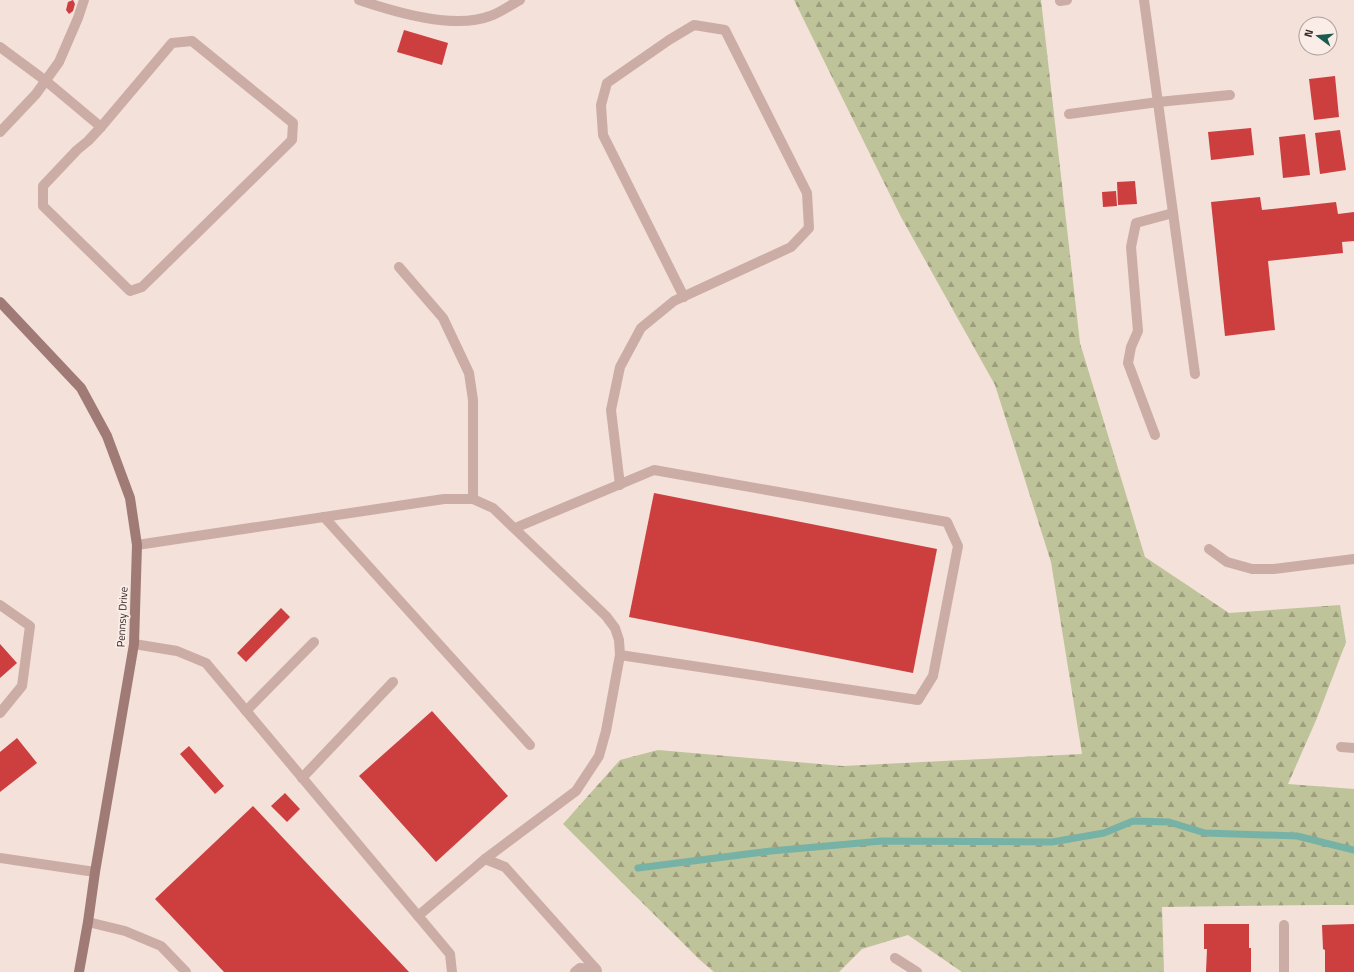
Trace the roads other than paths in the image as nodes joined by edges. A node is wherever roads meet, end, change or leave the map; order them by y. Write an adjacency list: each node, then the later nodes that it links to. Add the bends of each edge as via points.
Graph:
1 (84, 0): 6 (street, via 59,62)
2 (359, 0): 3 (street, via 429,18 464,22 490,16)
3 (520, 0)
4 (1144, 0): 8 (street)
5 (0, 47): 6 (street)
6 (46, 81): 10 (street); 11 (street)
7 (1230, 95): 8 (street)
8 (1158, 102): 9 (street); 12 (street)
9 (1069, 114)
10 (101, 127): 10 (street, via 42,186 43,206 130,291 142,287 292,140 293,123 192,41 172,43)
11 (0, 132)
12 (1173, 213): 16 (street); 17 (street, via 1136,223 1131,247 1138,331 1128,363)
13 (399, 267): 19 (street, via 443,318 469,373 473,400)
14 (684, 296): 14 (street, via 791,247 809,228 807,193 725,30 694,25 607,83 601,105 603,135); 18 (street, via 640,328 620,367 611,410)
15 (0, 302): 22 (main road, Pennsy Drive, via 81,388 107,436 130,498)
16 (1196, 374)
17 (1155, 435)
18 (620, 485): 21 (street); 28 (street, via 654,470 947,522 958,546 933,676 918,700)
19 (473, 499): 20 (street, via 444,499); 21 (street, via 494,508)
20 (324, 517): 22 (street); 32 (street)
21 (514, 528): 28 (street, via 606,616 615,628)
22 (137, 545): 27 (main road, Pennsy Drive)
23 (1209, 549): 24 (street, via 1227,562 1252,569 1274,569)
24 (1354, 559)
25 (0, 605): 31 (street, via 30,626 22,686)
26 (314, 642): 30 (street)
27 (134, 644): 30 (street, via 177,651 206,662); 38 (main road, Pennsy Drive)
28 (620, 655): 37 (street, via 606,731 599,756 592,768 576,791)
29 (393, 682): 35 (street)
30 (246, 711): 35 (street)
31 (0, 713)
32 (530, 745)
33 (1341, 748): 34 (street)
34 (1354, 748)
35 (302, 778): 39 (street)
36 (0, 858): 38 (street)
37 (485, 859): 39 (street); 43 (street, via 505,867)
38 (95, 872): 40 (main road, Pennsy Drive)
39 (418, 916): 46 (street, via 450,954)
40 (88, 922): 44 (main road, Pennsy Drive); 45 (street, via 125,931 161,946)
41 (1284, 925): 49 (street)
42 (895, 958): 48 (street)
43 (597, 970): 47 (street, via 580,968)
44 (79, 972)
45 (186, 972)
46 (452, 972)
47 (576, 972)
48 (917, 972)
49 (1284, 972)

